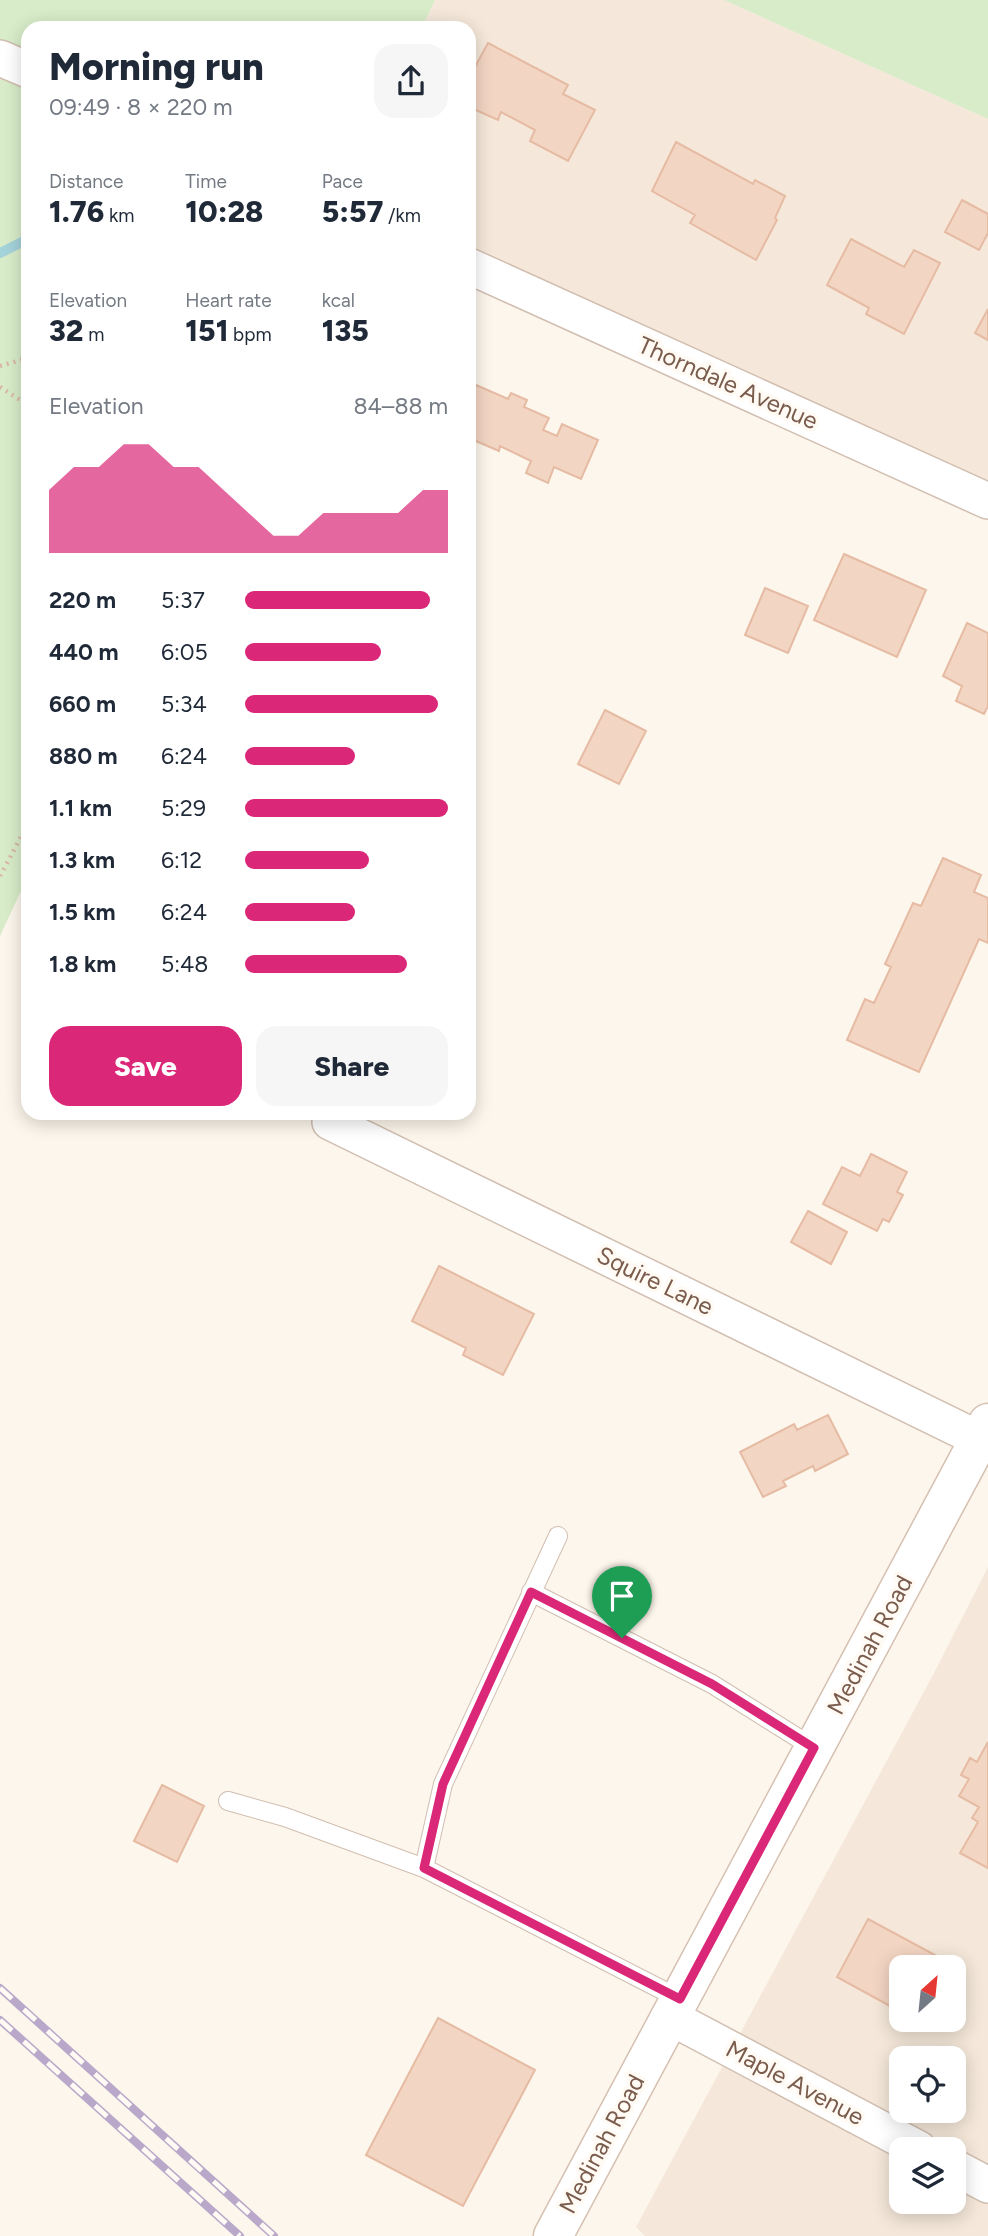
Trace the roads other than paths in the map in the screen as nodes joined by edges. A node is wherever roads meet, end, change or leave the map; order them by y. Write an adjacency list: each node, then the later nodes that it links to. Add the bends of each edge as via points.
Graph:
1 (0, 58): 2 (street)
2 (21, 67)
3 (476, 269): 4 (street, Thorndale Avenue)
4 (988, 501)
5 (330, 1122): 6 (street, Squire Lane)
6 (984, 1431): 9 (main road, Medinah Road)
7 (558, 1536): 8 (lane)
8 (531, 1592): 9 (lane, via 712,1684); 11 (lane, via 443,1784)
9 (814, 1748): 12 (main road, Medinah Road)
10 (228, 1801): 11 (lane)
11 (424, 1868): 12 (lane)
12 (675, 2008): 13 (street, Maple Avenue); 16 (main road, Medinah Road)
13 (898, 2137)
14 (966, 2173): 15 (street)
15 (988, 2185)
16 (553, 2236)

